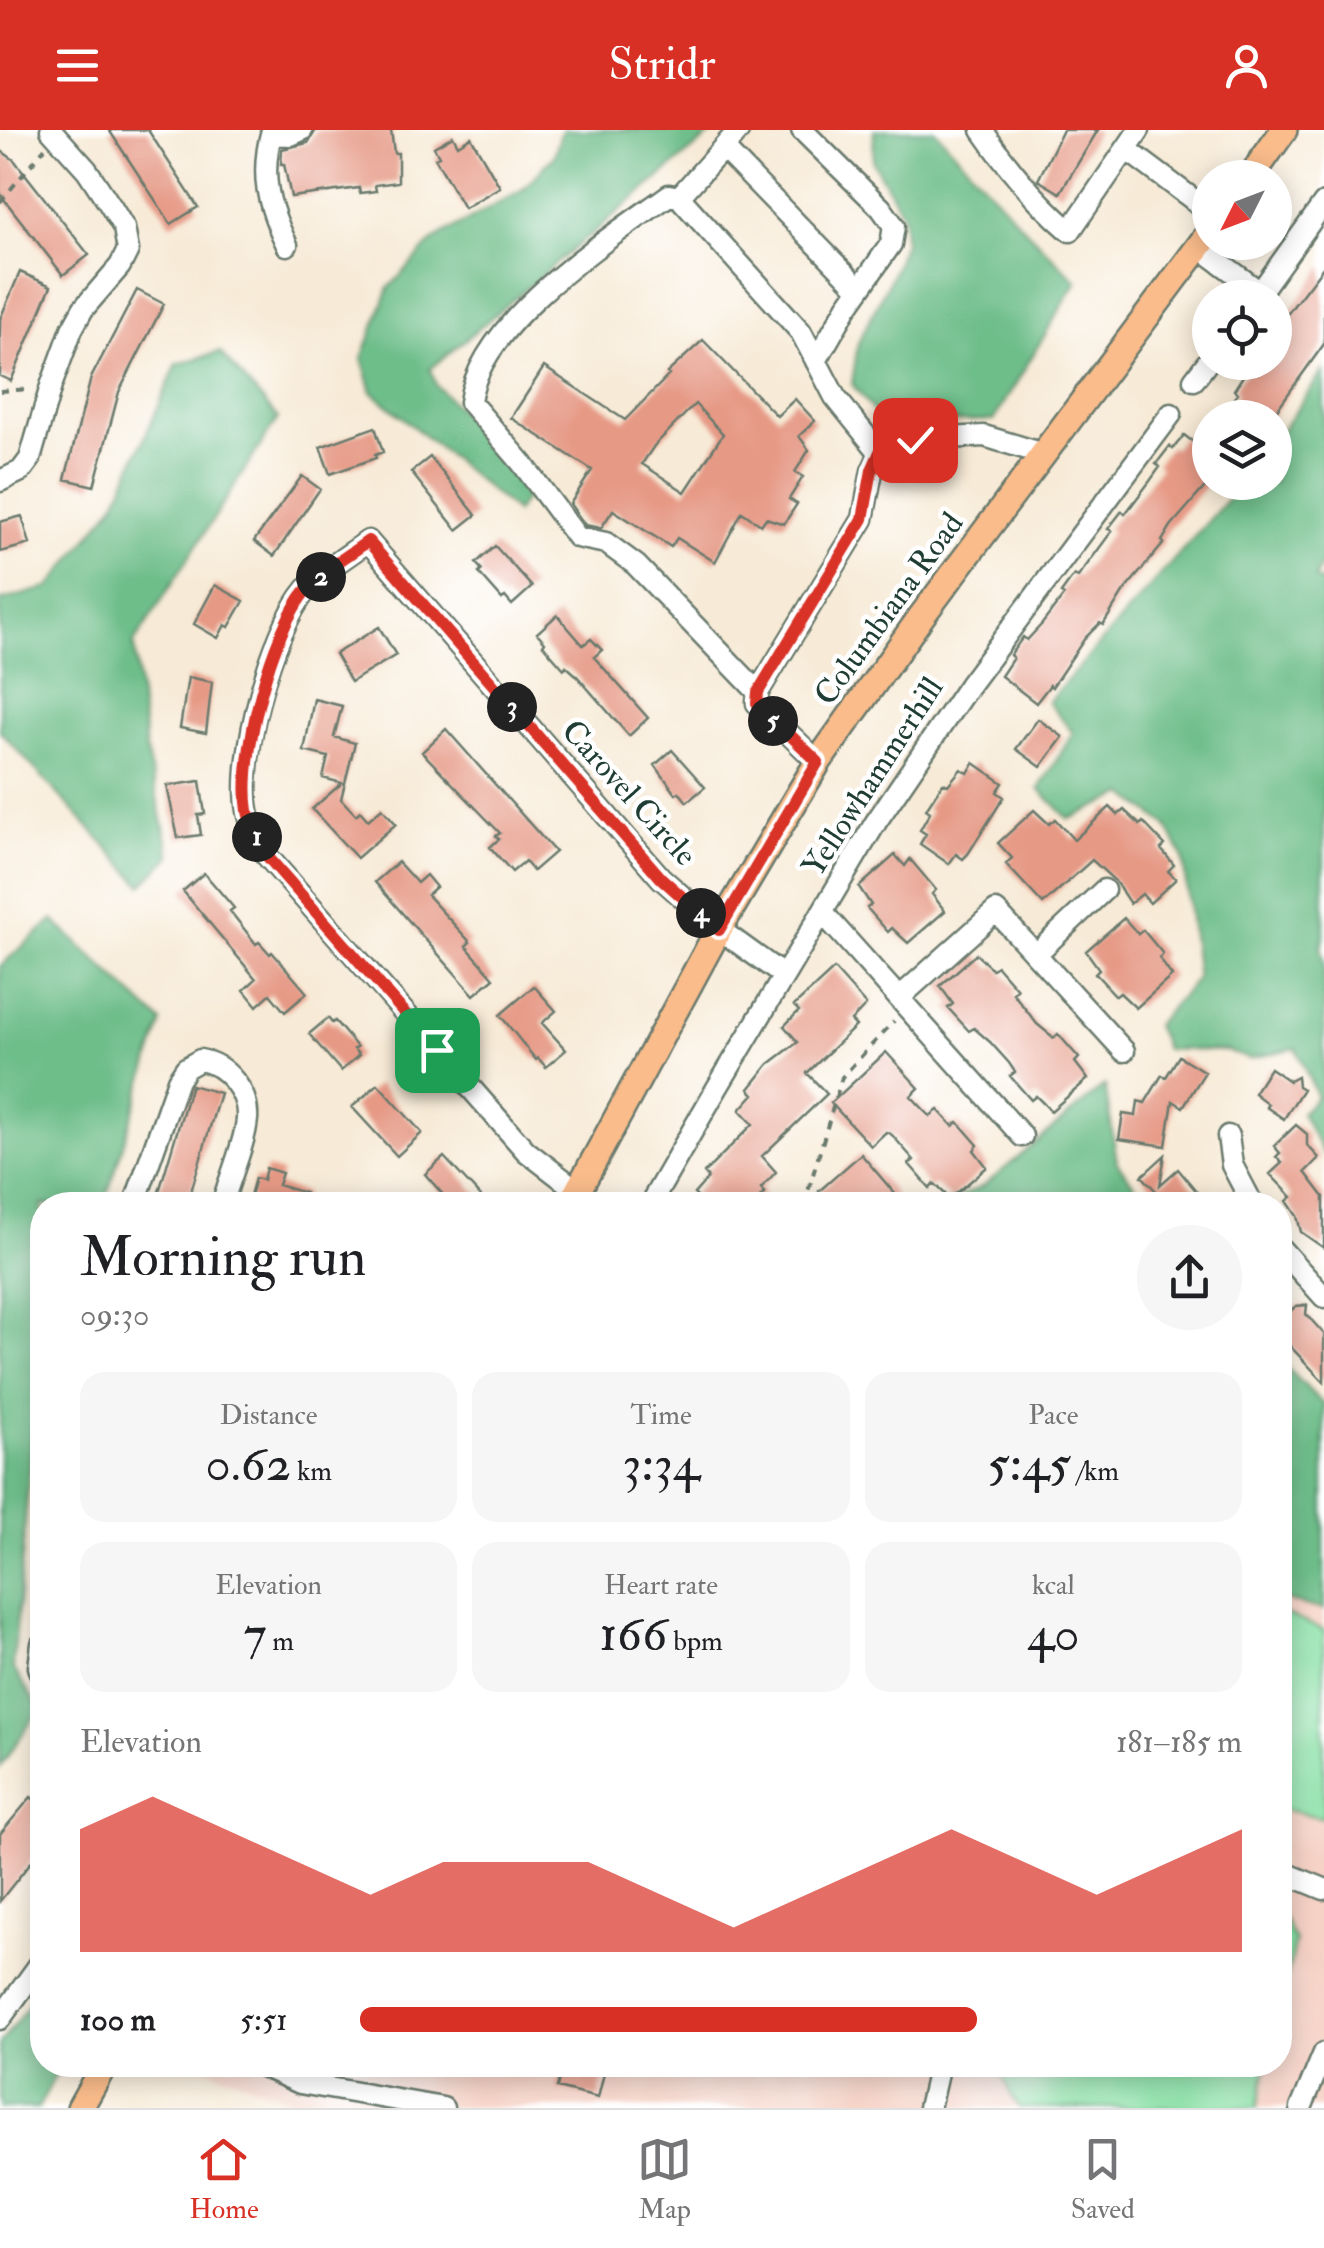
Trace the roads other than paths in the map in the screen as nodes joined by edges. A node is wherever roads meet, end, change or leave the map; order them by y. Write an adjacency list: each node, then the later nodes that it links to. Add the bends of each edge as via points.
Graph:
1 (302, 130): 7 (street)
2 (739, 130): 9 (street)
3 (802, 130): 20 (street, via 894,226 891,244)
4 (982, 130): 10 (street, via 1018,180 1070,230)
5 (1140, 130): 10 (street)
6 (1284, 130): 11 (main road)
7 (272, 132): 15 (street, via 264,158 270,210)
8 (54, 133): 25 (street, via 110,204 128,250 82,308 30,458 21,472)
9 (723, 148): 12 (street); 20 (street)
10 (1126, 149): 13 (street)
11 (1263, 160)
12 (679, 197): 21 (street, via 776,301); 26 (street, via 669,194 524,309 478,372 470,402 577,537 606,542 636,565)
13 (1192, 198)
14 (1324, 204): 19 (street)
15 (287, 245)
16 (1192, 257): 24 (main road, Columbiana Road)
17 (1224, 260): 18 (street)
18 (1244, 280)
19 (1269, 280)
20 (859, 288): 21 (street)
21 (816, 361): 23 (street, via 835,397)
22 (1171, 414): 29 (street, Yellowhammerhill, via 970,684)
23 (880, 452): 24 (street, via 915,440 984,436); 26 (street, via 863,519)
24 (1044, 454): 27 (main road, Columbiana Road)
25 (0, 481)
26 (758, 692): 27 (street, via 757,703 768,716)
27 (818, 762): 30 (main road, Columbiana Road)
28 (1104, 890): 31 (street)
29 (822, 912): 32 (street, Yellowhammerhill); 33 (street)
30 (719, 930): 32 (street); 39 (street, Carovel Circle, via 661,878 368,541 308,587 284,622 248,761 248,810 260,848); 40 (main road, Columbiana Road)
31 (1036, 954): 33 (street, via 996,911); 34 (street)
32 (784, 976): 41 (street, Yellowhammerhill)
33 (903, 1003): 35 (street)
34 (1124, 1051)
35 (1022, 1136)
36 (1228, 1136): 42 (street)
37 (139, 1192): 38 (street, via 178,1080 200,1060 233,1080 244,1097 247,1118)
38 (226, 1192)
39 (568, 1192)
40 (577, 1192)
41 (663, 1192)
42 (1246, 1192)
43 (1292, 1261): 44 (street)
44 (1324, 1297)
45 (1292, 1875): 46 (street)
46 (1324, 1889)
47 (30, 1978): 48 (street)
48 (0, 2020)
49 (1324, 2052): 56 (street)
50 (97, 2077): 53 (main road)
51 (316, 2077): 54 (street)
52 (936, 2077): 55 (street)
53 (80, 2108)
54 (444, 2108)
55 (929, 2108)
56 (1301, 2108)

